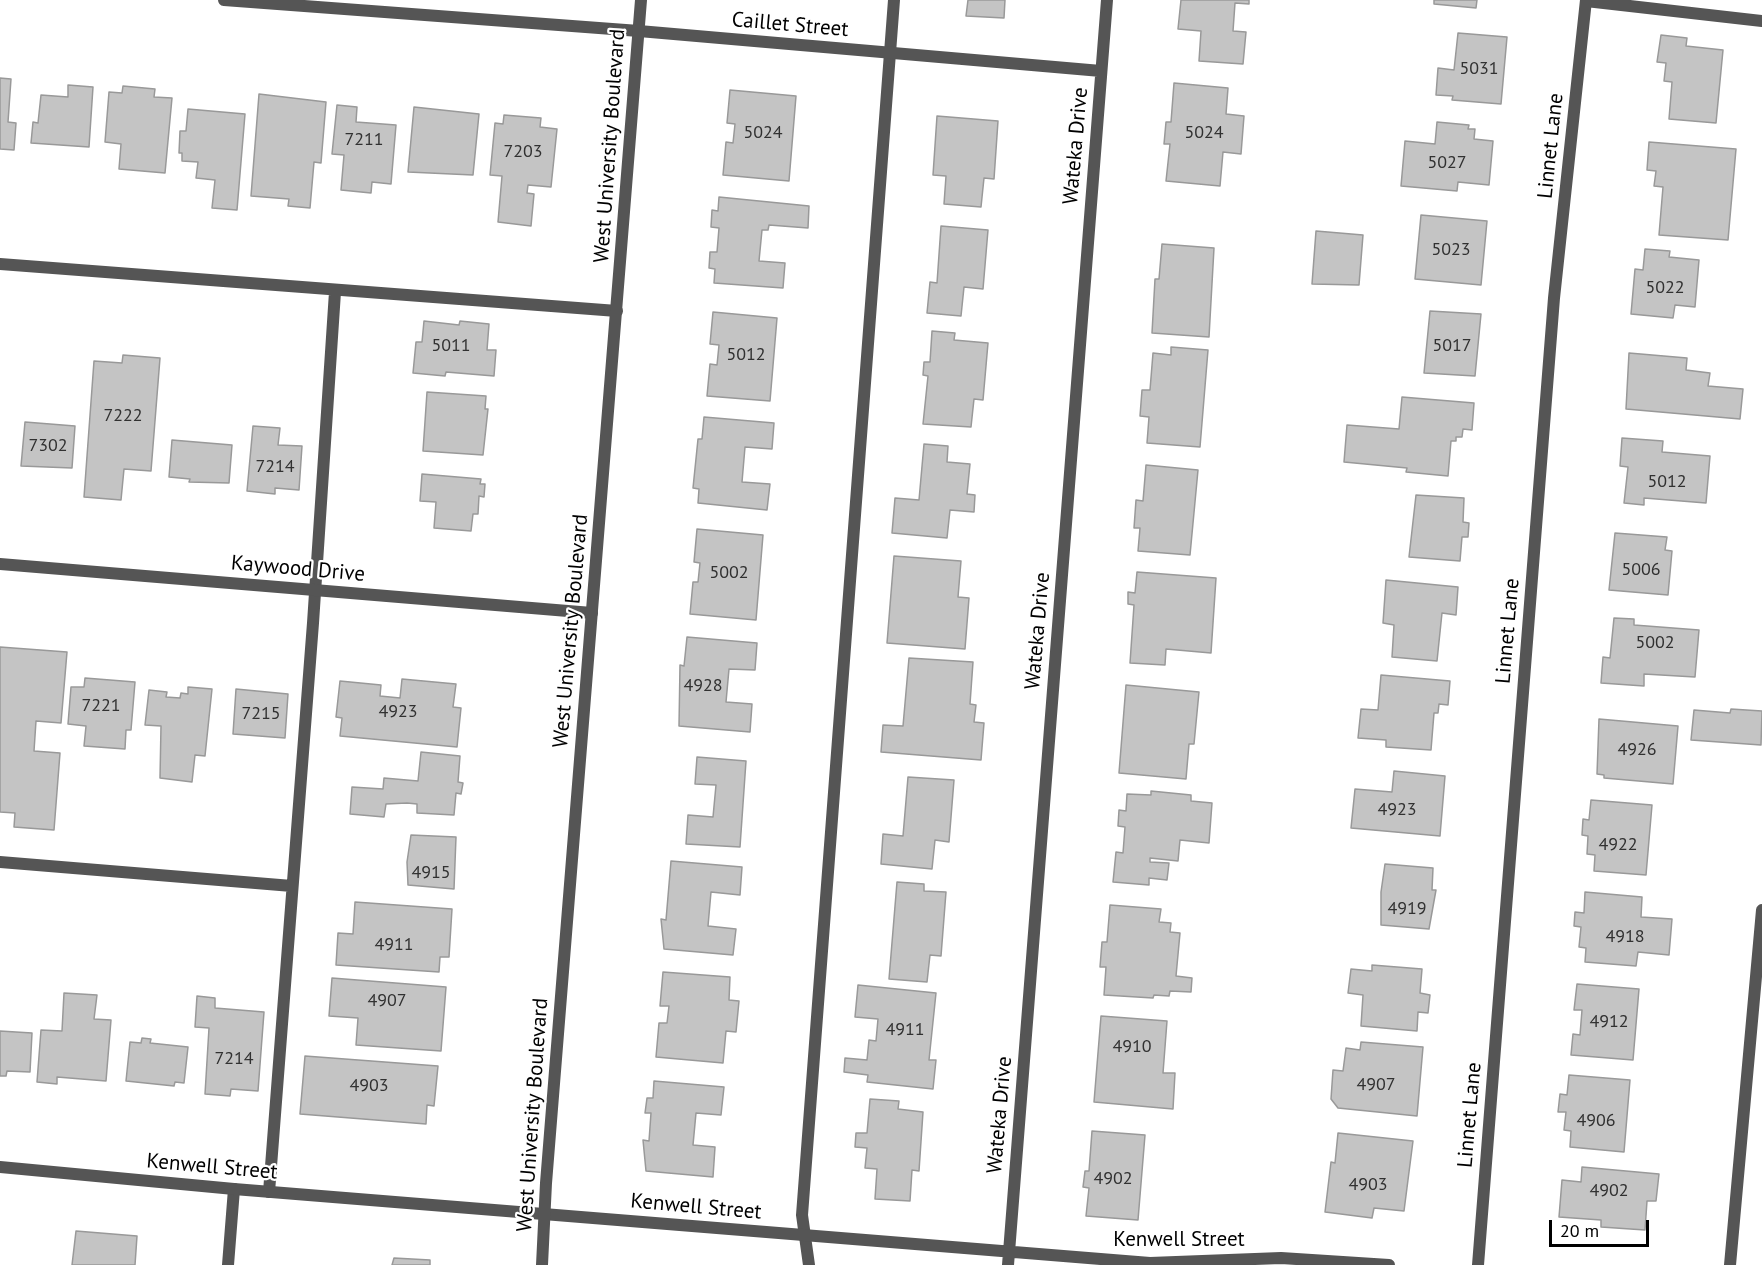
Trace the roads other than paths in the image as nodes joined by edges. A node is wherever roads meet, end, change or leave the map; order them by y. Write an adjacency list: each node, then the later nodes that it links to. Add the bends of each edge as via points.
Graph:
1 (224, 0): 7 (street, Caillet Street)
2 (641, 0): 7 (street, West University Boulevard)
3 (894, 0): 8 (street)
4 (1107, 0): 9 (street, Wateka Drive)
5 (1586, 1): 6 (street); 31 (street, Linnet Lane, via 1553,310)
6 (1762, 21)
7 (639, 31): 8 (street, Caillet Street); 12 (street, West University Boulevard)
8 (890, 53): 9 (street, Caillet Street); 23 (street, via 802,1215)
9 (1101, 71): 24 (street, Wateka Drive)
10 (0, 264): 11 (street)
11 (335, 292): 12 (street); 14 (street)
12 (617, 311): 15 (street, West University Boulevard)
13 (0, 564): 14 (street, Kaywood Drive)
14 (316, 590): 15 (street, Kaywood Drive); 17 (street)
15 (592, 613): 22 (street, West University Boulevard)
16 (0, 862): 17 (street)
17 (292, 886): 21 (street)
18 (1762, 910): 32 (street)
19 (0, 1167): 20 (street, Kenwell Street)
20 (234, 1189): 21 (street, Kenwell Street); 26 (street)
21 (269, 1192): 22 (street, Kenwell Street)
22 (544, 1214): 23 (street, Kenwell Street); 27 (street, West University Boulevard)
23 (806, 1236): 24 (street, Kenwell Street); 28 (street)
24 (1008, 1252): 25 (street, Kenwell Street, via 1150,1263); 29 (street, Wateka Drive)
25 (1224, 1263): 30 (street, Kenwell Street, via 1281,1258)
26 (228, 1265)
27 (542, 1265)
28 (809, 1265)
29 (1008, 1265)
30 (1389, 1265)
31 (1478, 1265)
32 (1730, 1265)

